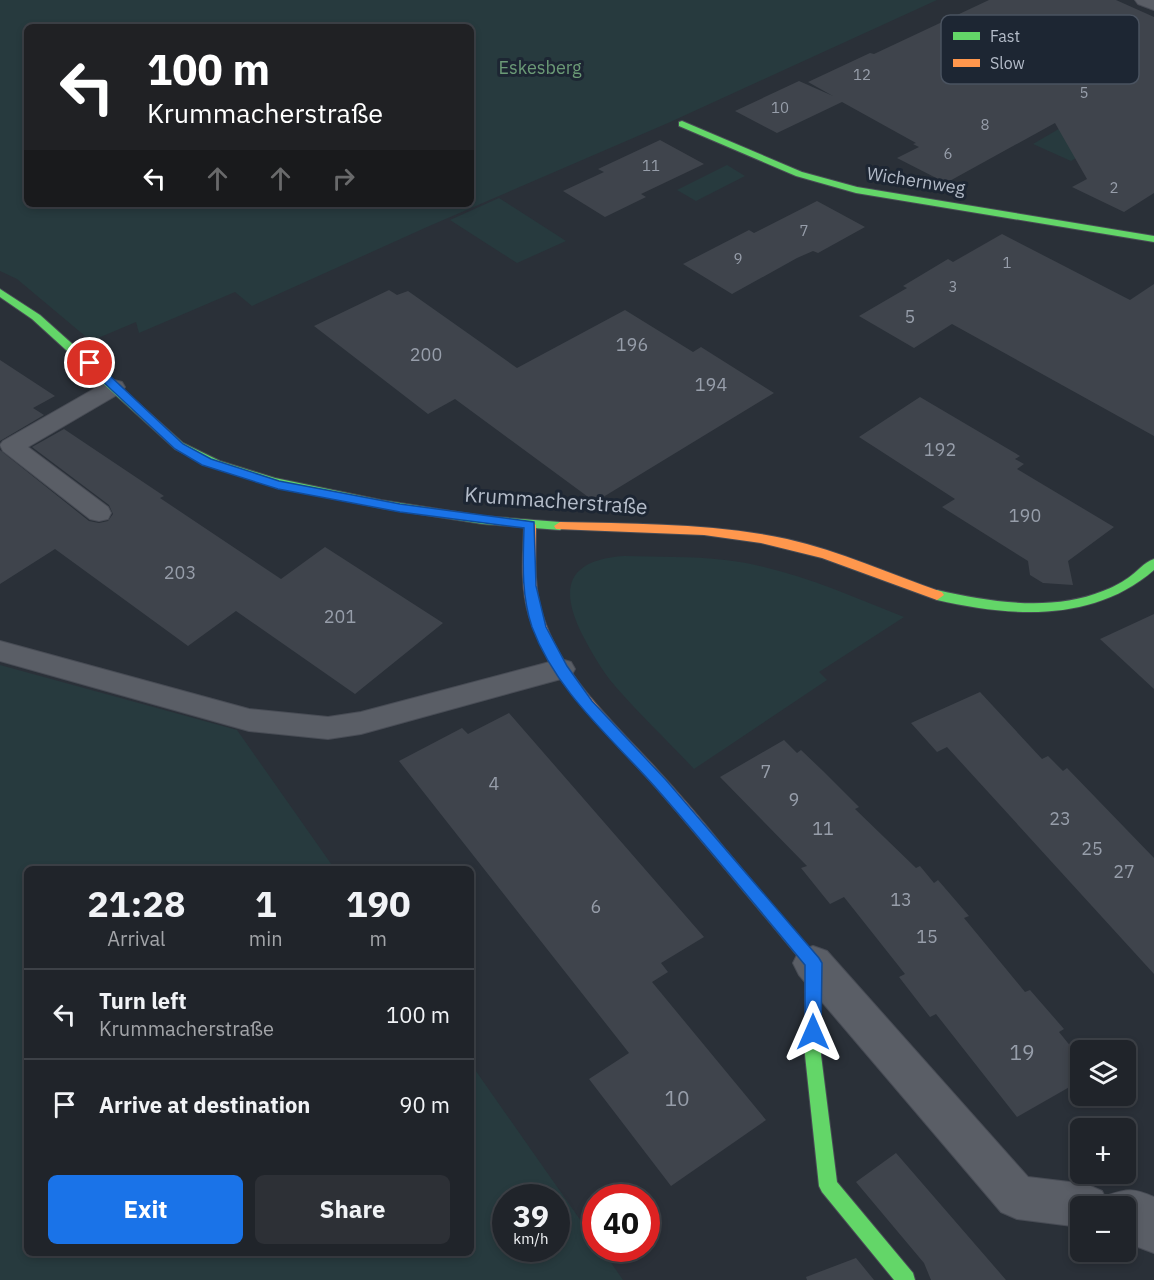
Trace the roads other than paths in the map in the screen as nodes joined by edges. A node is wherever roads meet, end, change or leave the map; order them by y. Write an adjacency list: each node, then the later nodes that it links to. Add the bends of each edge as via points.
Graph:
1 (1145, 0): 2 (street)
2 (1154, 4)
3 (682, 124): 4 (street, Wichernweg, via 799,174 856,190)
4 (1154, 239)
5 (0, 292): 6 (street, Krummacherstraße, via 36,317)
6 (114, 387): 7 (lane, via 11,446); 8 (street, Krummacherstraße, via 179,446 238,474 400,508)
7 (99, 513)
8 (530, 525): 9 (street, Krummacherstraße, via 708,531 764,539 816,552 941,597 999,607 1088,601 1133,582); 11 (street, via 530,586 539,627)
9 (1154, 563)
10 (0, 651): 11 (lane, via 249,720 328,728 361,723)
11 (561, 669): 12 (street, via 587,705 661,784)
12 (813, 963): 13 (street, via 1017,1197); 16 (street, via 813,1055 828,1186)
13 (1070, 1204)
14 (1136, 1213): 15 (street)
15 (1154, 1231)
16 (906, 1280)

